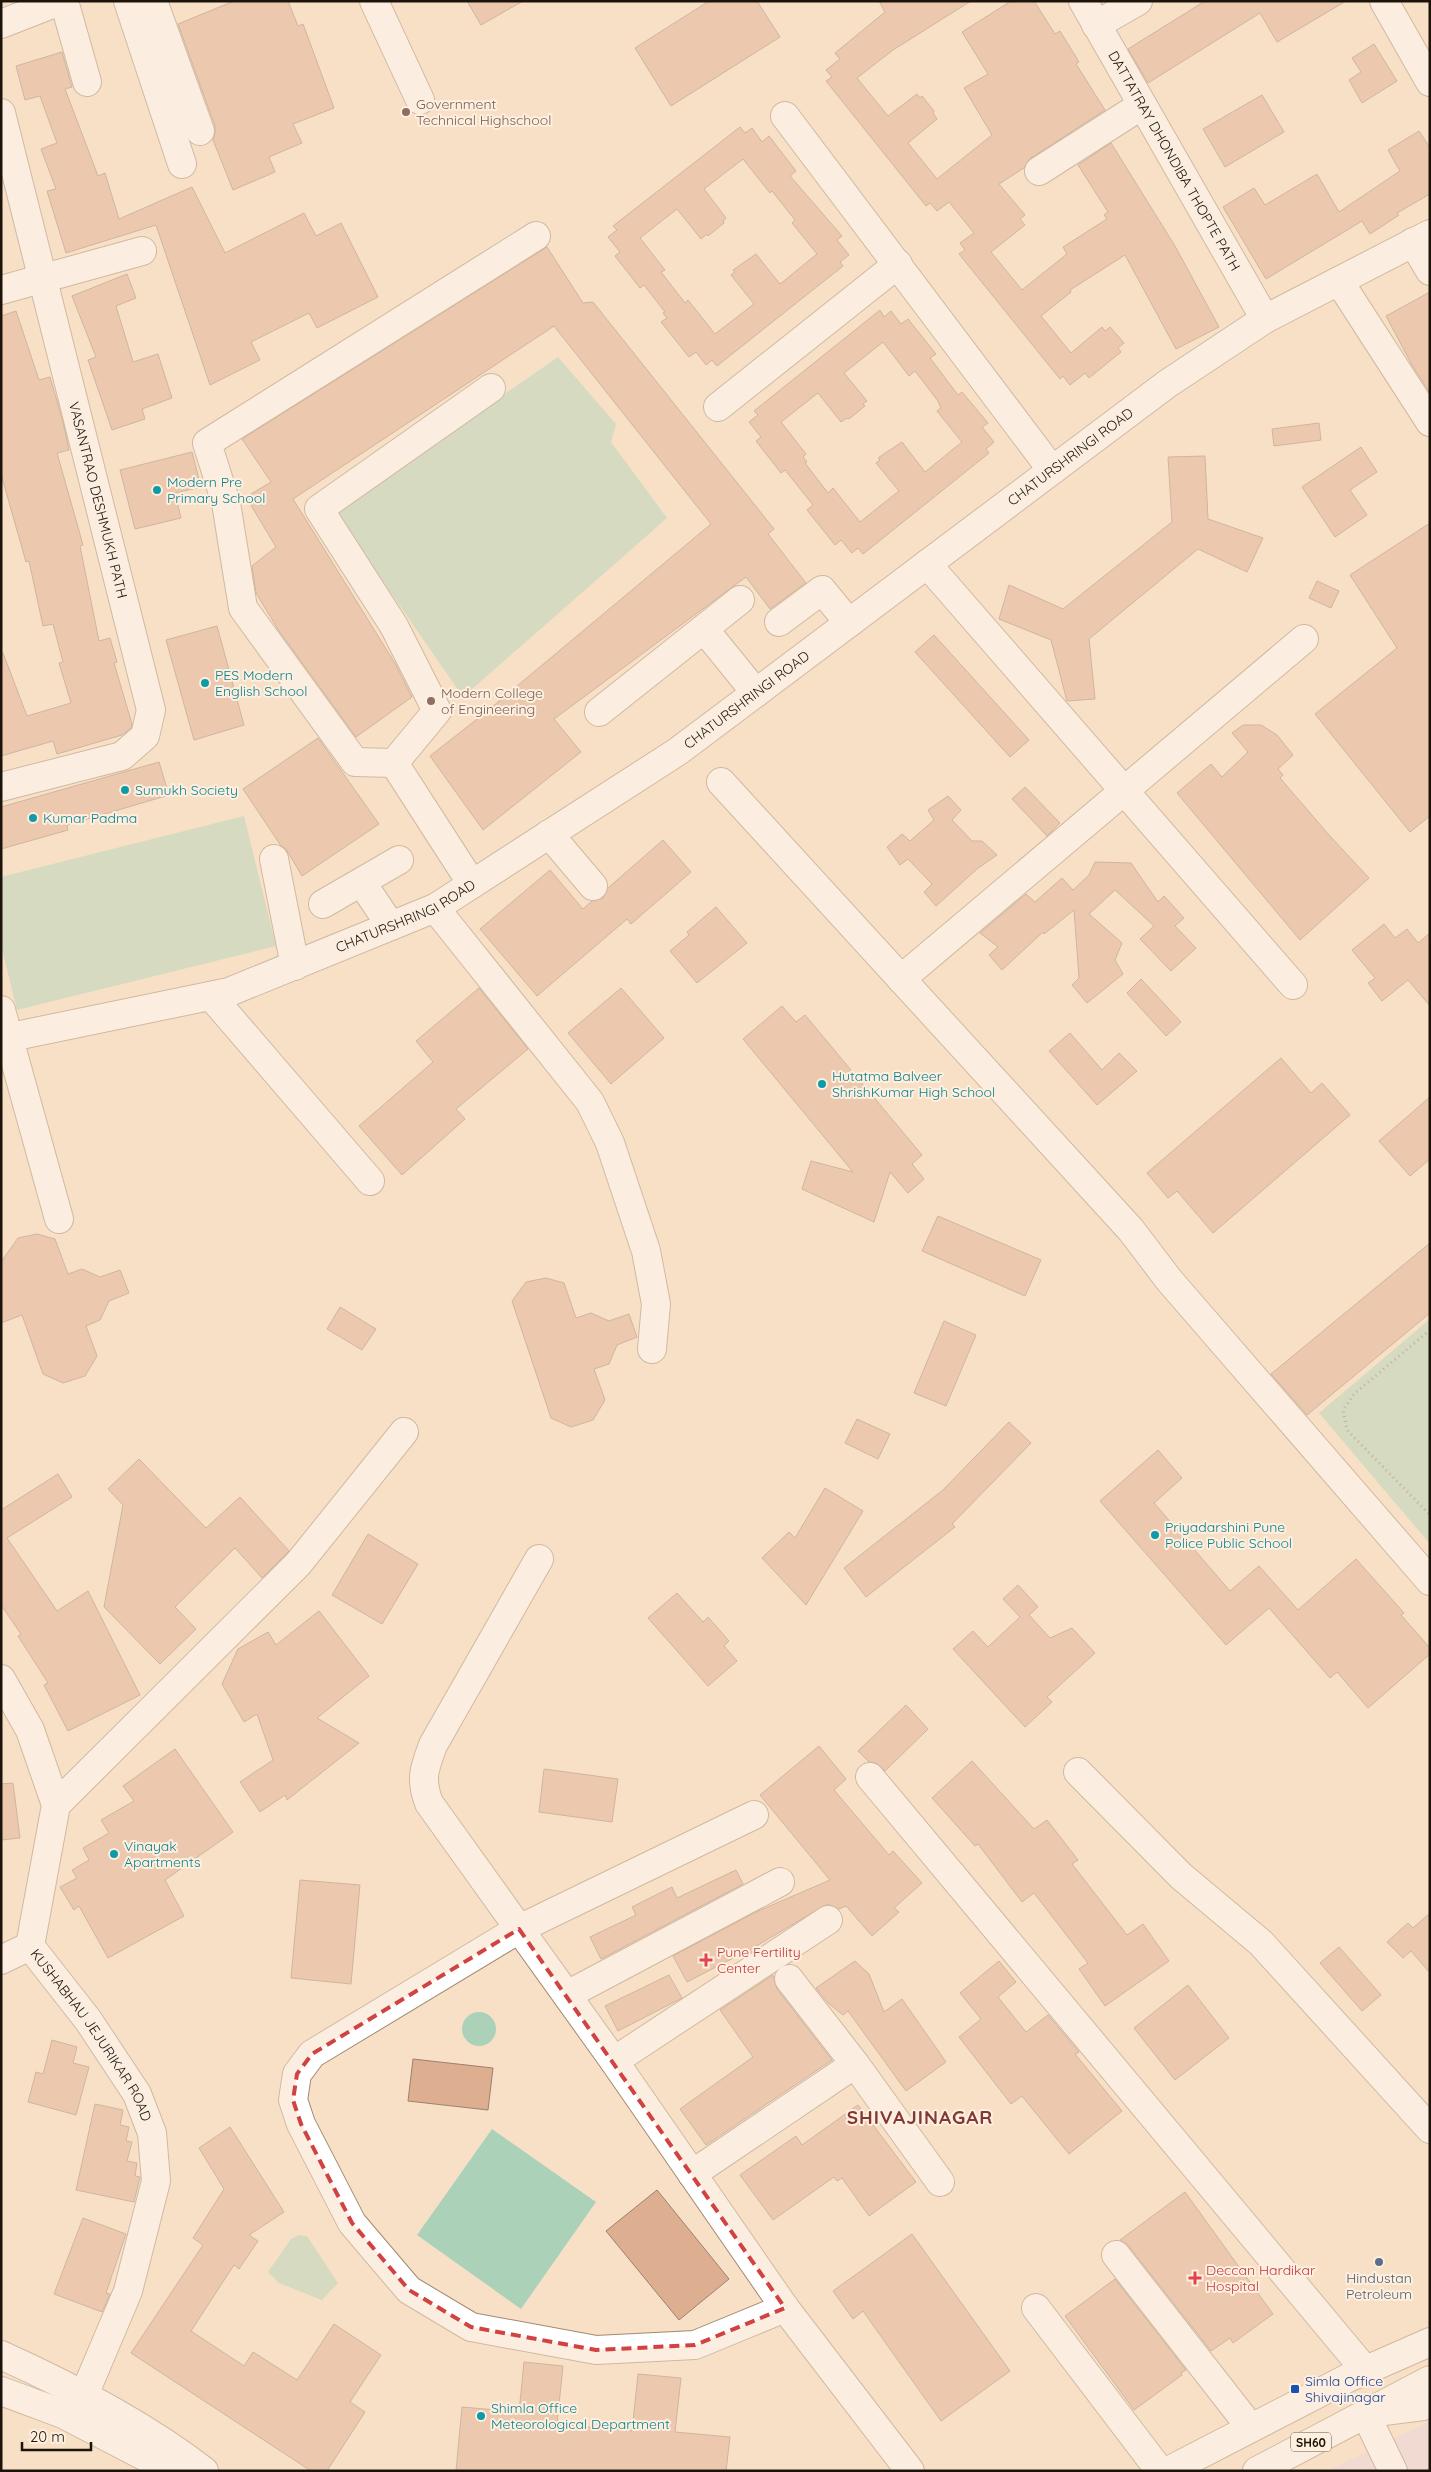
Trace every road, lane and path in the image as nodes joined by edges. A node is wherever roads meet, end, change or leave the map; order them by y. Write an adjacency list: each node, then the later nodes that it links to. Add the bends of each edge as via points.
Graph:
1 (60, 1): 9 (main road)
2 (64, 1): 11 (main road)
3 (128, 1): 18 (main road)
4 (152, 1): 17 (main road)
5 (374, 1): 13 (main road)
6 (1083, 1): 10 (main road, DATTATRAY DHONDIBA THOPTE PATH)
7 (1138, 1): 10 (main road)
8 (1384, 1): 12 (main road)
9 (16, 14)
10 (1096, 25): 14 (main road, DATTATRAY DHONDIBA THOPTE PATH)
11 (87, 82)
12 (1430, 82)
13 (420, 100)
14 (1142, 104): 19 (main road); 28 (main road, DATTATRAY DHONDIBA THOPTE PATH)
15 (1, 113): 25 (main road, VASANTRAO DESHMUKH PATH)
16 (785, 116): 23 (main road)
17 (200, 132)
18 (182, 164)
19 (1039, 171)
20 (536, 236): 41 (main road, via 207,443 226,503 243,608 355,762)
21 (1422, 238): 24 (main road); 26 (main road, CHATURSHRINGI ROAD)
22 (142, 251): 25 (main road)
23 (898, 264): 30 (main road); 32 (main road)
24 (1430, 271)
25 (42, 278): 27 (main road); 43 (main road, VASANTRAO DESHMUKH PATH, via 151,710 145,736 122,756)
26 (1339, 281): 28 (main road, CHATURSHRINGI ROAD); 31 (main road)
27 (1, 290)
28 (1265, 319): 32 (main road, CHATURSHRINGI ROAD, via 1167,384)
29 (491, 388): 41 (main road, via 320,509 394,626 437,711)
30 (718, 407)
31 (1430, 422)
32 (1052, 470): 33 (main road, CHATURSHRINGI ROAD)
33 (927, 564): 36 (main road, CHATURSHRINGI ROAD); 44 (main road)
34 (740, 600): 37 (main road)
35 (779, 622): 36 (main road, via 822,590)
36 (848, 623): 39 (main road, CHATURSHRINGI ROAD)
37 (704, 629): 39 (main road); 40 (main road)
38 (1304, 639): 44 (main road)
39 (756, 693): 45 (main road, CHATURSHRINGI ROAD, via 677,752)
40 (599, 712)
41 (394, 763): 49 (main road)
42 (721, 782): 55 (main road)
43 (1, 787)
44 (1125, 792): 55 (main road); 56 (main road)
45 (550, 834): 49 (main road, CHATURSHRINGI ROAD); 50 (main road)
46 (274, 859): 54 (main road)
47 (399, 860): 48 (main road)
48 (362, 883): 51 (main road); 53 (main road)
49 (472, 884): 52 (main road, CHATURSHRINGI ROAD)
50 (593, 886)
51 (323, 904)
52 (436, 908): 53 (main road, CHATURSHRINGI ROAD); 63 (main road, via 590,1102 610,1143 646,1251 656,1304)
53 (391, 926): 54 (main road, CHATURSHRINGI ROAD)
54 (295, 966): 57 (main road, CHATURSHRINGI ROAD, via 230,992)
55 (901, 979): 67 (main road, via 1130,1230 1169,1280)
56 (1293, 984)
57 (211, 996): 59 (main road, CHATURSHRINGI ROAD); 60 (main road)
58 (1, 1010): 59 (main road)
59 (5, 1038): 61 (main road)
60 (370, 1181)
61 (59, 1220)
62 (1430, 1330): 65 (path, via 1354,1394 1343,1410 1348,1430)
63 (652, 1349)
64 (404, 1432): 71 (main road, via 298,1564)
65 (1430, 1515)
66 (539, 1559): 75 (main road, via 433,1746 424,1768 423,1787 429,1803)
67 (1430, 1581)
68 (1, 1679): 71 (main road, KUSHABHAU JEJURIKAR ROAD, via 30,1730)
69 (1078, 1772): 82 (main road, via 1181,1876 1261,1943)
70 (870, 1777): 92 (main road)
71 (56, 1805): 76 (main road, KUSHABHAU JEJURIKAR ROAD)
72 (754, 1815): 75 (main road)
73 (780, 1882): 79 (main road)
74 (828, 1920): 80 (main road)
75 (519, 1929): 79 (main road); 86 (main road, via 312,2054 297,2074 293,2100 301,2124 352,2223 409,2290 471,2327 596,2350 685,2345 695,2344)
76 (30, 1946): 77 (main road); 95 (main road, KUSHABHAU JEJURIKAR ROAD, via 88,2020 121,2069 137,2094 152,2134 156,2181 128,2291)
77 (1, 1960)
78 (790, 1979): 81 (main road)
79 (567, 1995): 80 (main road)
80 (614, 2061): 83 (main road)
81 (855, 2064): 83 (main road); 84 (main road)
82 (1430, 2129)
83 (692, 2174): 86 (main road)
84 (940, 2182)
85 (1116, 2255): 98 (main road)
86 (785, 2308): 101 (main road)
87 (1036, 2308): 102 (main road)
88 (1430, 2322): 91 (main road)
89 (1430, 2342): 91 (main road)
90 (1, 2355): 95 (main road)
91 (1404, 2355): 92 (main road)
92 (1366, 2371): 98 (main road)
93 (1430, 2380): 97 (main road)
94 (1, 2391): 99 (main road, via 63,2414 163,2466)
95 (84, 2395): 100 (main road, via 176,2450)
96 (1427, 2410): 97 (main road, SH60)
97 (1365, 2413): 104 (main road, SH60); 105 (main road)
98 (1251, 2428): 103 (main road)
99 (182, 2471)
100 (204, 2471)
101 (910, 2471)
102 (1160, 2471)
103 (1168, 2471)
104 (1258, 2471)
105 (1393, 2471)

